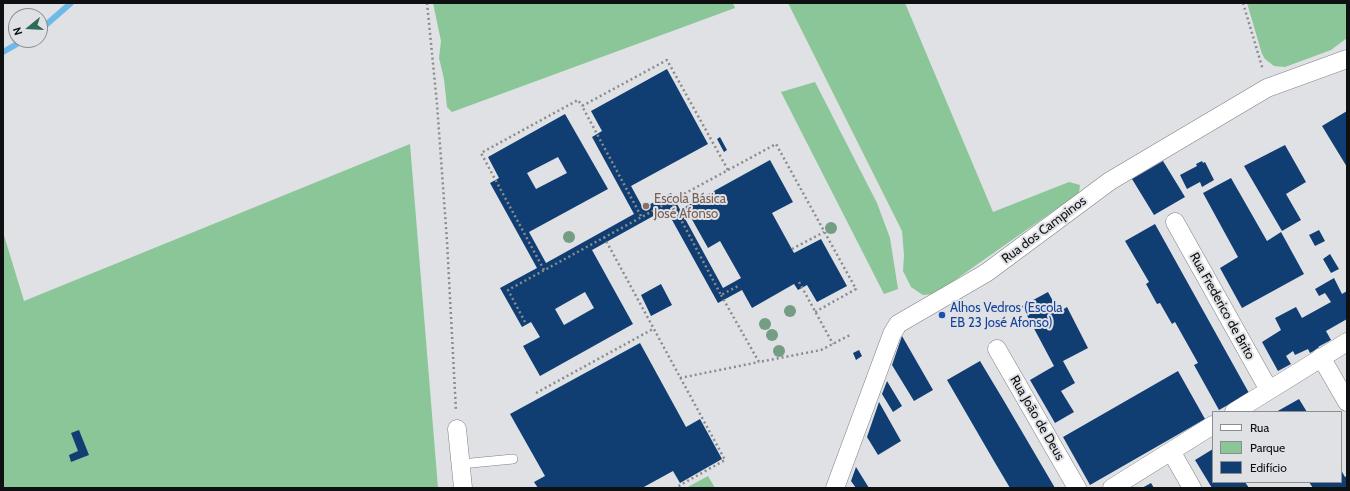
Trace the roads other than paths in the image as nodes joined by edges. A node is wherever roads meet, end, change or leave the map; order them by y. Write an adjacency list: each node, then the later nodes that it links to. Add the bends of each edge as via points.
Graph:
1 (1347, 59): 15 (street, Rua dos Campinos, via 1267,88 1110,181 986,273 898,324 892,334)
2 (1175, 222): 6 (street, Rua Frederico de Brito)
3 (1347, 342): 5 (street)
4 (996, 349): 16 (street, Rua João de Deus)
5 (1321, 358): 6 (street); 7 (street)
6 (1269, 390): 8 (street)
7 (1347, 402)
8 (1236, 411)
9 (1212, 426): 11 (street)
10 (457, 429): 13 (street)
11 (1171, 451): 17 (street); 18 (street)
12 (513, 459): 13 (lane)
13 (461, 464): 14 (street)
14 (463, 488)
15 (835, 488)
16 (1077, 488)
17 (1112, 488)
18 (1192, 488)

